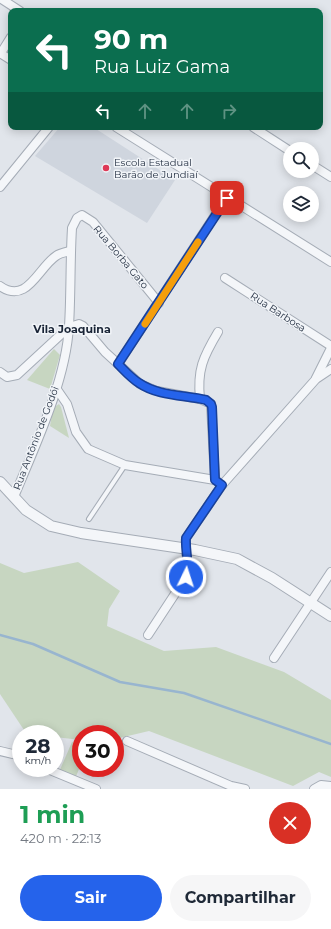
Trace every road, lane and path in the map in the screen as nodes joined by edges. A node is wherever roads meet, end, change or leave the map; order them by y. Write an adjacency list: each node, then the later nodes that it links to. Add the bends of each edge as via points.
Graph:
1 (3, 0): 2 (street)
2 (15, 8)
3 (8, 41): 4 (street)
4 (0, 53)
5 (47, 130): 11 (street)
6 (121, 130): 12 (street)
7 (258, 130): 8 (street)
8 (283, 146)
9 (319, 169): 10 (street)
10 (331, 177)
11 (0, 187)
12 (227, 198): 15 (street); 18 (street)
13 (80, 215): 14 (street, Rua Antônio de Godói, via 73,222); 18 (street, Rua Borba Gato, via 93,222)
14 (70, 251): 17 (street, via 56,255 42,268 32,284 25,288 12,291); 19 (street, Rua Antônio de Godói)
15 (331, 262)
16 (225, 278): 21 (street, Rua Barbosa)
17 (0, 286)
18 (159, 303): 22 (street)
19 (69, 327): 22 (street, via 80,324 83,326); 24 (street, via 17,376 7,377); 26 (street, Rua Antônio de Godói)
20 (218, 332): 27 (street, via 202,360 198,381)
21 (331, 347): 25 (street)
22 (118, 364): 27 (street, via 144,386)
23 (331, 369): 25 (street)
24 (0, 372)
25 (316, 379): 30 (street)
26 (56, 388): 28 (street, via 66,404 76,432 88,449); 31 (street, Rua Antônio de Godói)
27 (200, 399): 30 (street, via 211,404)
28 (125, 465): 30 (street); 32 (lane)
29 (0, 482): 31 (street)
30 (218, 483): 33 (street, via 186,538)
31 (14, 497): 33 (street, via 39,520 62,530)
32 (89, 519)
33 (186, 549): 35 (street, via 237,559); 37 (street, via 186,577)
34 (331, 572): 35 (street)
35 (311, 602): 36 (street); 38 (street)
36 (331, 616)
37 (148, 635)
38 (274, 658)
39 (127, 742): 45 (street, via 231,786)
40 (0, 751): 41 (street)
41 (12, 754)
42 (64, 776): 44 (street)
43 (331, 786): 46 (street, via 321,785)
44 (96, 789)
45 (245, 789)
46 (314, 789)

